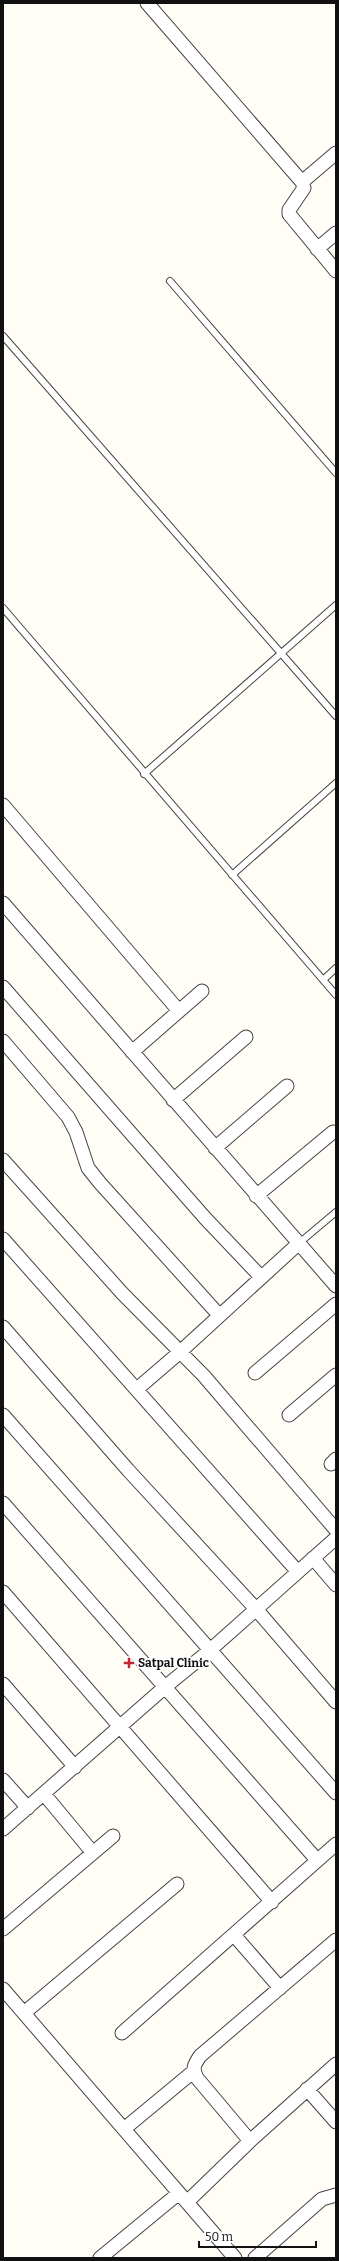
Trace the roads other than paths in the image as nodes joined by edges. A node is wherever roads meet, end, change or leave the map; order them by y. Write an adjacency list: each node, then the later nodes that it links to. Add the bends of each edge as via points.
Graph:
1 (147, 3): 3 (street)
2 (336, 153): 3 (street)
3 (302, 182): 5 (street, via 304,188 288,214)
4 (336, 233): 5 (street)
5 (317, 249): 6 (street)
6 (336, 271)
7 (170, 281): 9 (lane)
8 (3, 336): 12 (lane)
9 (336, 473)
10 (336, 605): 12 (lane)
11 (3, 608): 14 (lane)
12 (281, 654): 13 (lane); 14 (lane)
13 (336, 716)
14 (144, 774): 17 (lane)
15 (336, 783): 17 (lane)
16 (3, 805): 24 (street)
17 (232, 875): 20 (lane)
18 (3, 903): 27 (street)
19 (336, 968): 20 (lane)
20 (323, 980): 23 (lane)
21 (3, 987): 37 (street, via 205,1218)
22 (202, 991): 24 (street)
23 (336, 995)
24 (179, 1011): 27 (street)
25 (246, 1036): 29 (street)
26 (3, 1041): 40 (street, via 68,1118 76,1132 88,1168)
27 (132, 1052): 29 (street)
28 (287, 1086): 31 (street)
29 (173, 1100): 31 (street)
30 (333, 1132): 33 (street)
31 (215, 1148): 33 (street)
32 (3, 1160): 42 (street, via 122,1293)
33 (256, 1196): 36 (street)
34 (336, 1212): 36 (lane)
35 (3, 1239): 45 (street)
36 (298, 1244): 37 (street); 38 (street)
37 (261, 1277): 40 (street)
38 (336, 1286)
39 (336, 1304): 43 (street)
40 (219, 1314): 42 (street)
41 (3, 1327): 55 (street, via 128,1470)
42 (180, 1352): 45 (street); 49 (street)
43 (255, 1374)
44 (336, 1375): 47 (street)
45 (137, 1389): 52 (street)
46 (3, 1415): 56 (street)
47 (289, 1415)
48 (3, 1503): 58 (street)
49 (336, 1530)
50 (336, 1538): 51 (street)
51 (314, 1558): 52 (street); 53 (street)
52 (298, 1572): 55 (street)
53 (336, 1585)
54 (3, 1592): 60 (street)
55 (256, 1609): 56 (street); 59 (street)
56 (209, 1651): 58 (street); 63 (street)
57 (3, 1684): 61 (street)
58 (165, 1687): 60 (street); 70 (street)
59 (336, 1702)
60 (120, 1727): 61 (street); 72 (street)
61 (75, 1767): 64 (street)
62 (3, 1780): 65 (street)
63 (336, 1793)
64 (44, 1794): 65 (street); 69 (street)
65 (28, 1808): 66 (street)
66 (3, 1829)
67 (113, 1836): 69 (street)
68 (336, 1844): 70 (street)
69 (93, 1853): 73 (street)
70 (317, 1860): 72 (street)
71 (177, 1884): 78 (street)
72 (272, 1902): 74 (street)
73 (3, 1929)
74 (234, 1935): 76 (street); 79 (street)
75 (336, 1940): 76 (street)
76 (280, 1988): 81 (street, via 200,2056 194,2064)
77 (3, 1989): 78 (street)
78 (24, 2013): 84 (street)
79 (122, 2033)
80 (336, 2064): 82 (street)
81 (194, 2071): 84 (street); 85 (street, via 197,2078)
82 (307, 2089): 83 (street); 85 (street)
83 (336, 2122)
84 (124, 2129): 87 (street)
85 (250, 2141): 87 (street)
86 (336, 2195): 90 (street, via 322,2199)
87 (183, 2197): 88 (street); 89 (street)
88 (100, 2258)
89 (235, 2258)
90 (255, 2258)

